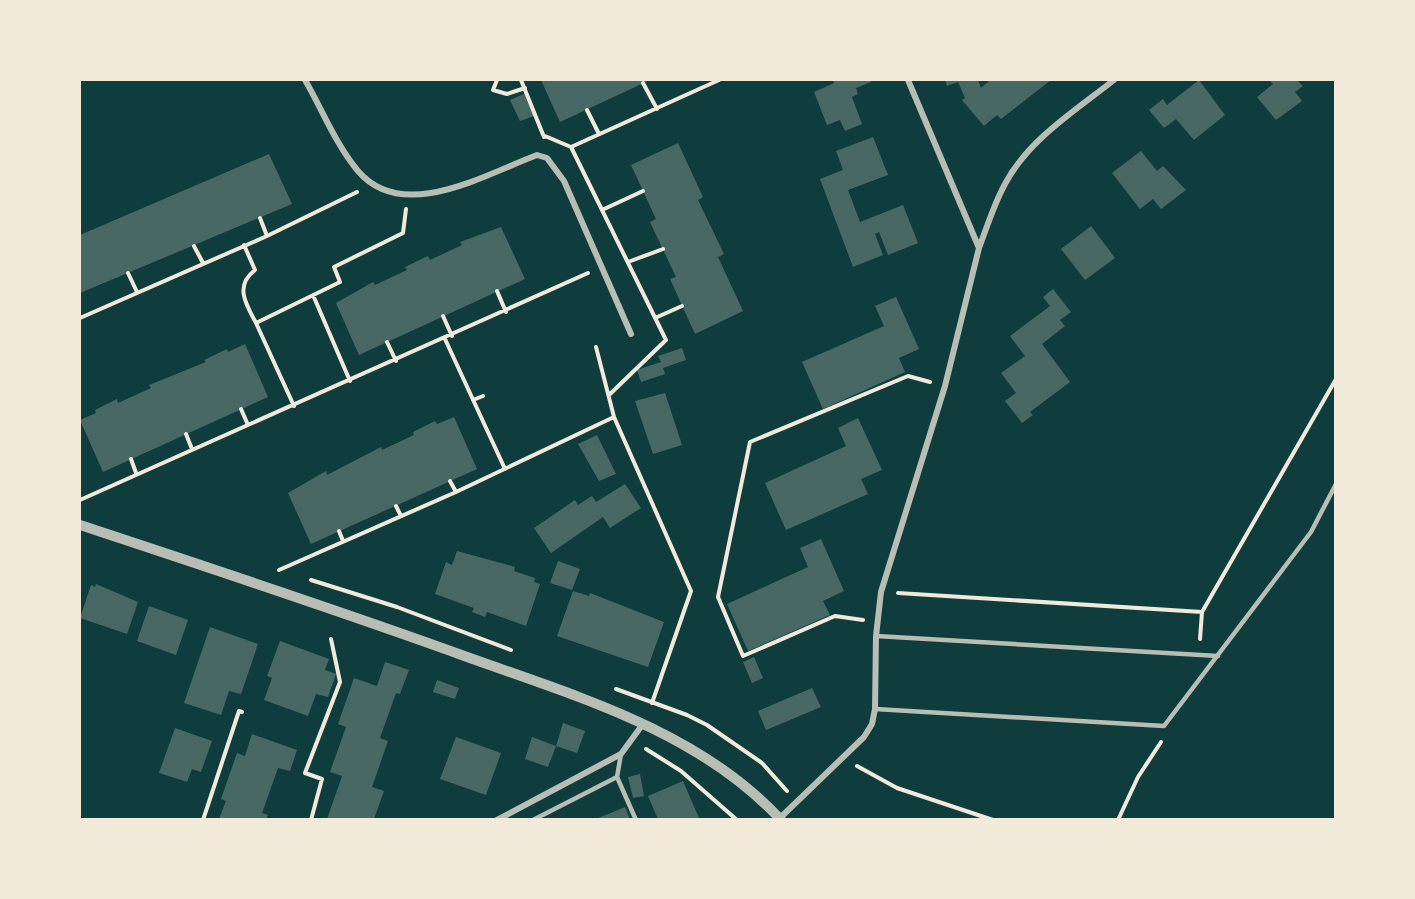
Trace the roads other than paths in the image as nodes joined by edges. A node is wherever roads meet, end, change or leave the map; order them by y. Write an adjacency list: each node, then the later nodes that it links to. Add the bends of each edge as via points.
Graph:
1 (305, 80): 5 (street, via 347,155 373,184 409,195 436,193 537,155 548,158 564,181)
2 (908, 80): 4 (street)
3 (1114, 80): 4 (street, via 1040,139 1019,162 1004,184)
4 (979, 248): 8 (street, via 945,386 881,592)
5 (631, 334)
6 (1335, 484): 9 (lane, via 1311,532)
7 (80, 525): 11 (street, via 384,626)
8 (876, 636): 9 (lane); 10 (street)
9 (1218, 656): 10 (lane, via 1164,726)
10 (875, 709): 17 (street, via 864,737)
11 (644, 724): 12 (street); 17 (street, via 693,749 736,778)
12 (621, 754): 13 (lane); 14 (street)
13 (617, 777): 15 (lane); 16 (lane)
14 (497, 819)
15 (533, 819)
16 (636, 819)
17 (780, 819)

